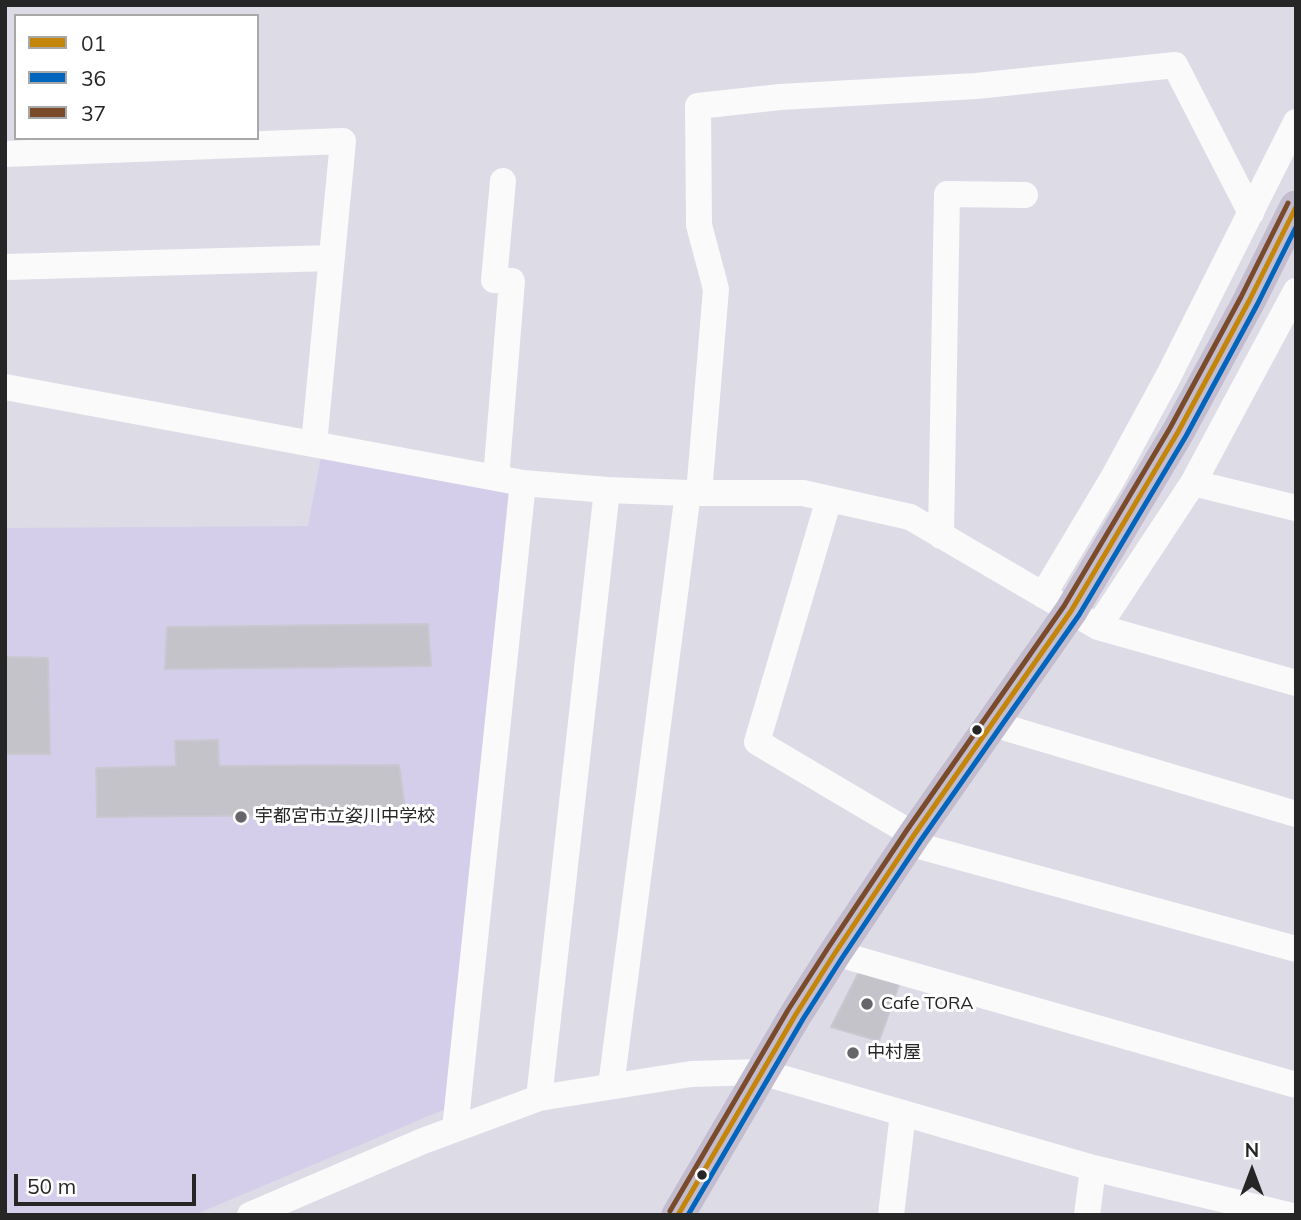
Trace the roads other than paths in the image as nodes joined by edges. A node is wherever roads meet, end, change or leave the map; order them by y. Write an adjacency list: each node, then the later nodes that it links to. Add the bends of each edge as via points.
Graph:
1 (1296, 122): 6 (street)
2 (5, 154): 7 (street, via 343,141)
3 (503, 181): 12 (street, via 494,280 512,281)
4 (1025, 195): 19 (street, via 947,194)
5 (1296, 207): 20 (main road, via 1178,432)
6 (1251, 213): 16 (street, via 1175,65 976,86 698,106 699,225 716,289); 20 (street, via 1113,478)
7 (332, 258): 8 (street); 11 (street)
8 (5, 267)
9 (1296, 291): 14 (street)
10 (5, 387): 11 (street)
11 (314, 444): 12 (street)
12 (496, 478): 13 (street)
13 (523, 483): 15 (street); 32 (street)
14 (1193, 483): 18 (street); 20 (street)
15 (607, 490): 16 (street); 30 (street)
16 (694, 493): 17 (street, via 803,493); 28 (street)
17 (829, 499): 19 (street, via 910,517); 24 (street, via 757,742)
18 (1296, 508)
19 (942, 536): 20 (street)
20 (1070, 611): 21 (street); 22 (main road)
21 (1296, 683)
22 (993, 724): 23 (street); 24 (main road)
23 (1296, 814)
24 (911, 839): 25 (street); 26 (main road)
25 (1296, 949)
26 (835, 953): 27 (main road); 29 (street)
27 (761, 1072): 28 (street, via 691,1074); 31 (street); 37 (main road)
28 (611, 1086): 30 (street)
29 (1296, 1086)
30 (539, 1098): 32 (street)
31 (903, 1113): 33 (street); 38 (street)
32 (456, 1129): 35 (street, via 422,1141)
33 (1093, 1168): 39 (street); 40 (street)
34 (1296, 1201): 40 (street)
35 (307, 1203): 36 (street)
36 (250, 1215)
37 (678, 1215)
38 (891, 1215)
39 (1087, 1215)
40 (1290, 1215)

